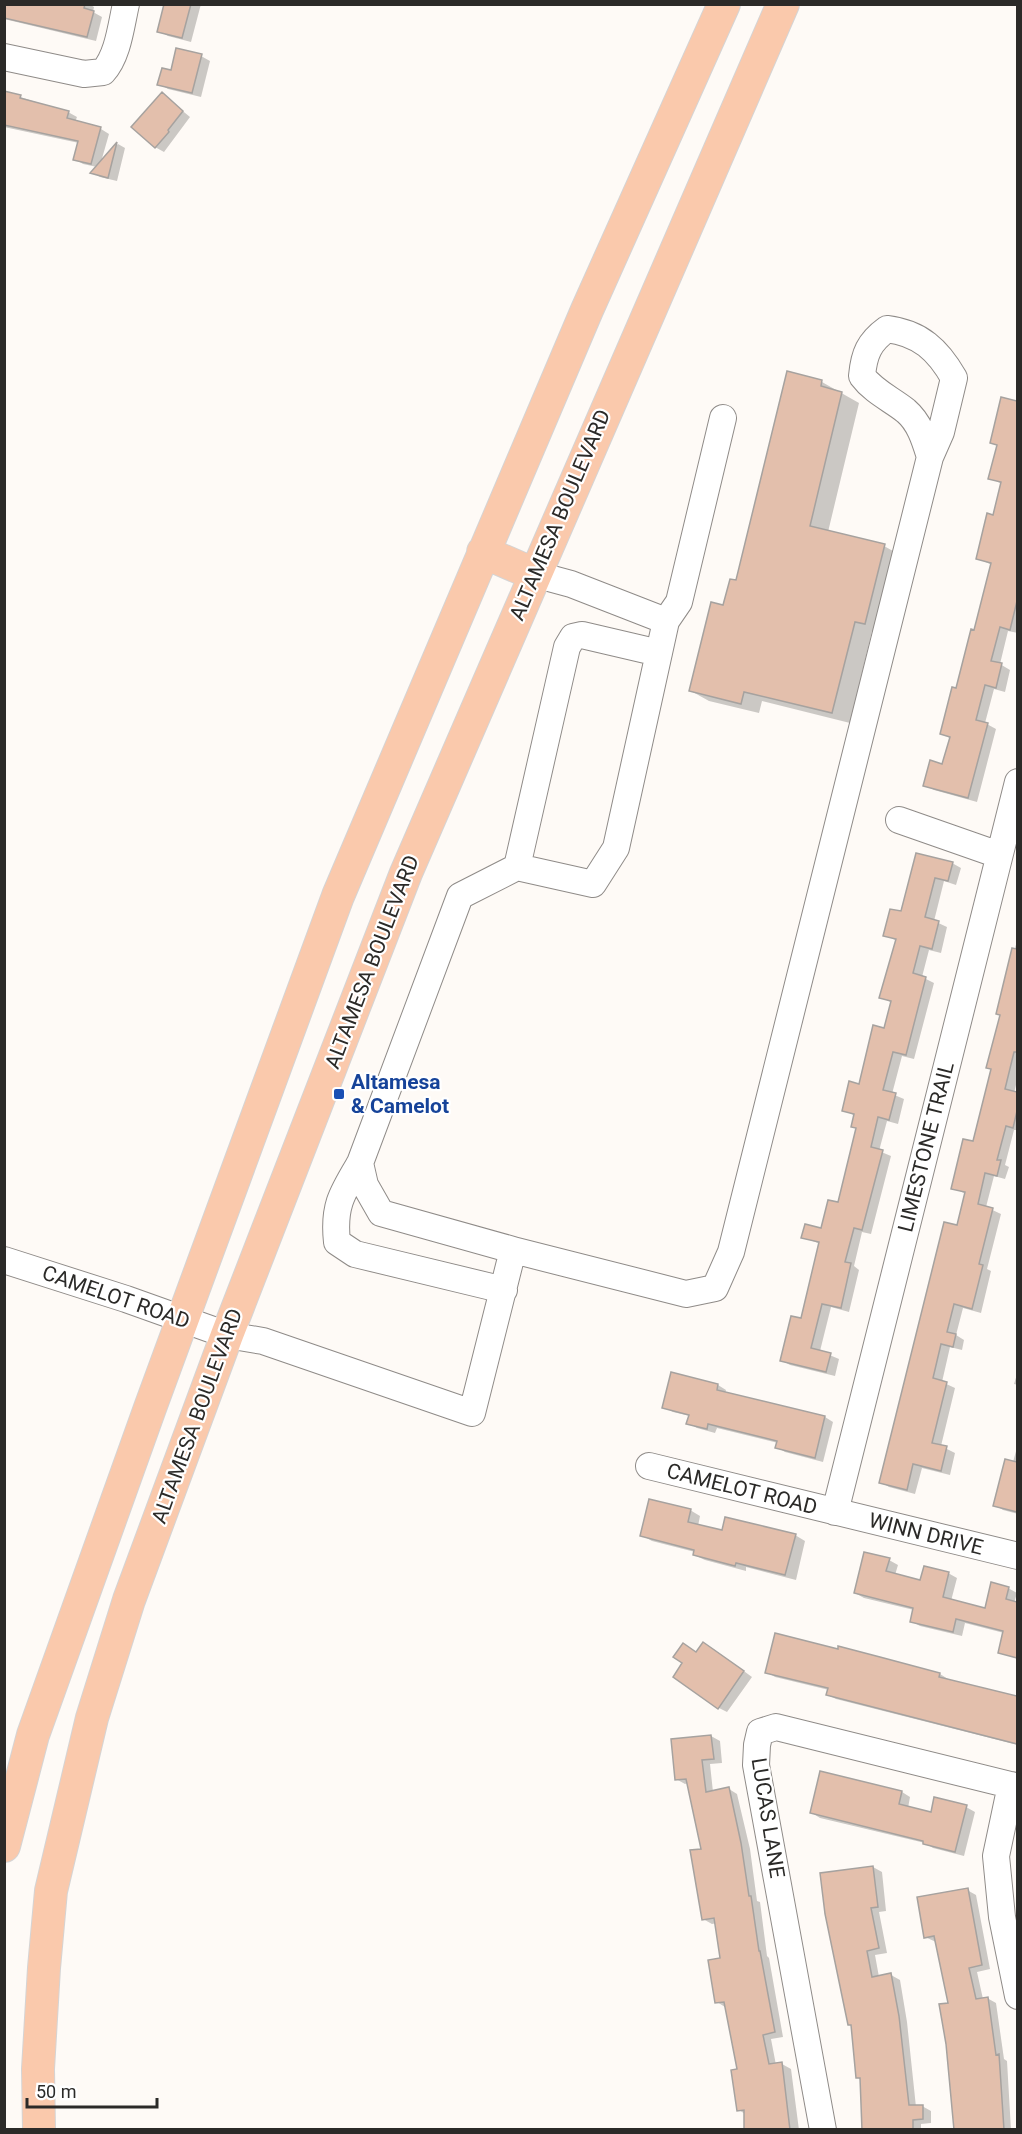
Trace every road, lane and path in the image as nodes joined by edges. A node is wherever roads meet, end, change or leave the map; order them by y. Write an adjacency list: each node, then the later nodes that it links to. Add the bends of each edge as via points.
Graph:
1 (126, 4): 4 (street, via 115,50 103,72 84,74)
2 (724, 4): 7 (main road)
3 (783, 4): 8 (main road, ALTAMESA BOULEVARD)
4 (4, 57)
5 (723, 418): 9 (street, via 679,602)
6 (930, 457): 6 (street, via 941,432 954,378 944,359 929,345 905,331 887,329 869,345 862,376 917,424); 16 (street, via 731,1252 716,1288 686,1294)
7 (483, 552): 8 (main road); 19 (main road, via 338,896)
8 (534, 574): 9 (street, via 581,587); 20 (main road, ALTAMESA BOULEVARD, via 406,873)
9 (666, 621): 10 (street)
10 (659, 653): 14 (street, via 616,848 593,884); 14 (street, via 582,635 573,637 567,647)
11 (1017, 782): 13 (street, LIMESTONE TRAIL)
12 (899, 820): 13 (street)
13 (999, 855): 22 (street, LIMESTONE TRAIL)
14 (517, 867): 15 (street, via 460,896)
15 (360, 1163): 16 (street, via 365,1185 381,1213); 18 (street, via 342,1192 335,1220 337,1242 355,1254)
16 (513, 1250): 18 (street)
17 (4, 1260): 19 (street, CAMELOT ROAD)
18 (504, 1290): 20 (street, CAMELOT ROAD, via 472,1413 264,1341)
19 (184, 1319): 20 (street, CAMELOT ROAD); 25 (main road, via 33,1735)
20 (227, 1335): 27 (main road, ALTAMESA BOULEVARD, via 126,1610 92,1718 54,1879 44,1968)
21 (650, 1466): 22 (street, CAMELOT ROAD)
22 (835, 1512): 23 (street, WINN DRIVE)
23 (1017, 1556)
24 (1014, 1786): 26 (street, via 996,1856 1002,1917); 28 (street, LUCAS LANE, via 776,1727 760,1732 756,1766)
25 (4, 1846)
26 (1017, 1996)
27 (39, 2130)
28 (824, 2130)

